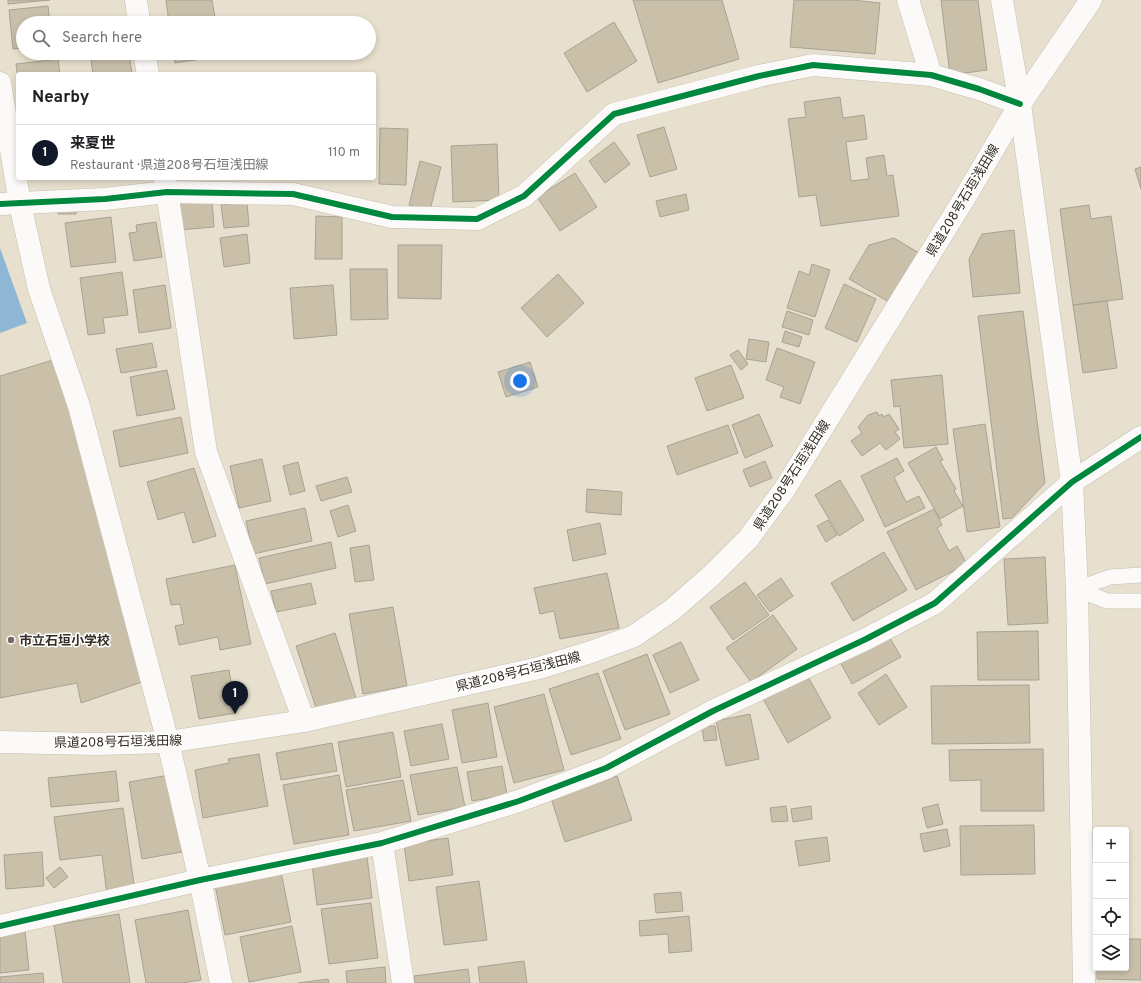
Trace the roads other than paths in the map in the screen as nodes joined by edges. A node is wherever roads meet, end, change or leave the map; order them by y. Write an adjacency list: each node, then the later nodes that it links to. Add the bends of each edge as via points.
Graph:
1 (136, 0): 5 (street)
2 (908, 0): 8 (street)
3 (1002, 0): 10 (street)
4 (1090, 0): 10 (street, 県道208号石垣浅田線)
5 (139, 16)
6 (145, 60): 7 (street)
7 (148, 72)
8 (931, 75): 10 (street); 11 (street, via 813,65 759,76 614,114 524,196 477,219 392,216 293,194)
9 (0, 84): 12 (street)
10 (1020, 104): 14 (street); 18 (street, 県道208号石垣浅田線, via 784,490 748,540 672,610 634,636 539,668)
11 (166, 185): 12 (street, via 105,199); 18 (street, via 206,452)
12 (10, 204): 20 (street, via 79,406)
13 (1141, 437): 14 (street)
14 (1072, 482): 16 (street); 21 (street, via 934,603 866,640 713,711 606,768 519,802)
15 (1141, 575): 16 (lane, via 1110,577)
16 (1077, 589): 17 (lane, via 1107,601); 26 (street)
17 (1141, 601)
18 (304, 721): 20 (street, 県道208号石垣浅田線)
19 (0, 742): 20 (street, 県道208号石垣浅田線)
20 (168, 742): 22 (street)
21 (382, 843): 22 (street); 25 (street)
22 (200, 880): 23 (street); 24 (street)
23 (0, 926)
24 (222, 983)
25 (403, 983)
26 (1084, 983)

